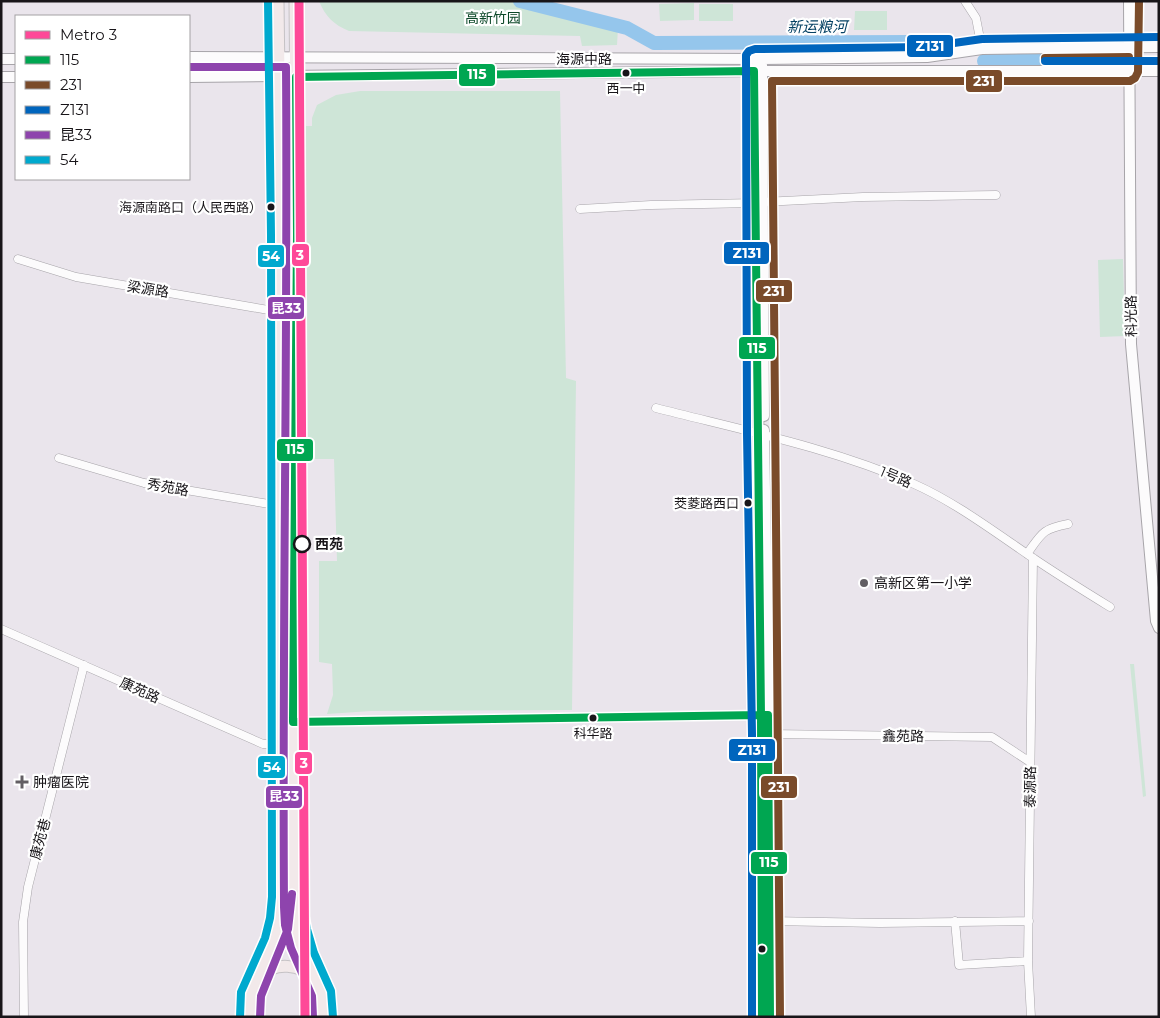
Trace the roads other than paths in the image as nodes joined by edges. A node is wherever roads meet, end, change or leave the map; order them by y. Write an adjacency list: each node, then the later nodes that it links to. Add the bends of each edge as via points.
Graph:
1 (278, 1): 9 (main road)
2 (296, 1): 10 (main road)
3 (965, 1): 7 (street, via 976,18)
4 (1129, 1): 5 (main road, 科光路)
5 (1129, 47): 6 (main road, 海源中路); 7 (main road, 海源中路); 15 (main road, 科光路)
6 (1159, 47)
7 (982, 49): 13 (main road, 海源中路, via 927,57)
8 (190, 57): 9 (main road, 海源中路)
9 (279, 57): 10 (main road, 海源中路); 20 (main road)
10 (296, 57): 13 (main road, 海源中路); 21 (main road)
11 (1, 59): 12 (main road)
12 (15, 59)
13 (758, 59): 14 (main road)
14 (758, 71): 15 (main road, 海源中路); 21 (main road, 海源中路); 23 (main road)
15 (1128, 71): 16 (main road, 海源中路); 34 (main road, 科光路, via 1131,344)
16 (1159, 71)
17 (1, 77): 18 (main road)
18 (15, 77)
19 (190, 77): 20 (main road, 海源中路)
20 (279, 77): 21 (main road, 海源中路); 26 (main road)
21 (296, 77): 38 (main road)
22 (996, 196): 23 (street, via 863,197)
23 (760, 203): 24 (street); 28 (main road)
24 (580, 209)
25 (18, 259): 26 (street, 梁源路, via 76,277)
26 (280, 312): 30 (main road)
27 (656, 408): 28 (street, 1号路)
28 (761, 435): 32 (street, 1号路, via 840,456 916,485); 37 (main road)
29 (59, 458): 30 (street, 秀苑路, via 144,483)
30 (280, 506): 40 (main road)
31 (1068, 524): 32 (street, via 1042,532)
32 (1030, 556): 33 (street, 1号路); 41 (street, 泰源路)
33 (1110, 607)
34 (1159, 628)
35 (1, 629): 36 (street, 康苑路)
36 (84, 665): 40 (street, 康苑路, via 263,744); 48 (street, 康苑巷, via 28,887 23,922)
37 (764, 715): 38 (street); 39 (main road); 51 (main road)
38 (293, 722): 47 (main road, via 294,915 301,945)
39 (769, 734): 41 (street, 鑫苑路, via 992,737); 42 (main road)
40 (280, 744): 46 (main road, via 281,912 271,947)
41 (1030, 762): 43 (street, 泰源路)
42 (769, 921): 44 (street); 52 (main road)
43 (1028, 921): 44 (street); 45 (street, 泰源路)
44 (955, 922): 45 (street, via 959,965)
45 (1028, 961): 53 (street, 泰源路)
46 (254, 986): 47 (main road, via 269,970 290,966 310,974); 49 (main road)
47 (320, 986): 50 (main road)
48 (24, 1017)
49 (250, 1017)
50 (324, 1017)
51 (762, 1017)
52 (770, 1017)
53 (1031, 1017)

